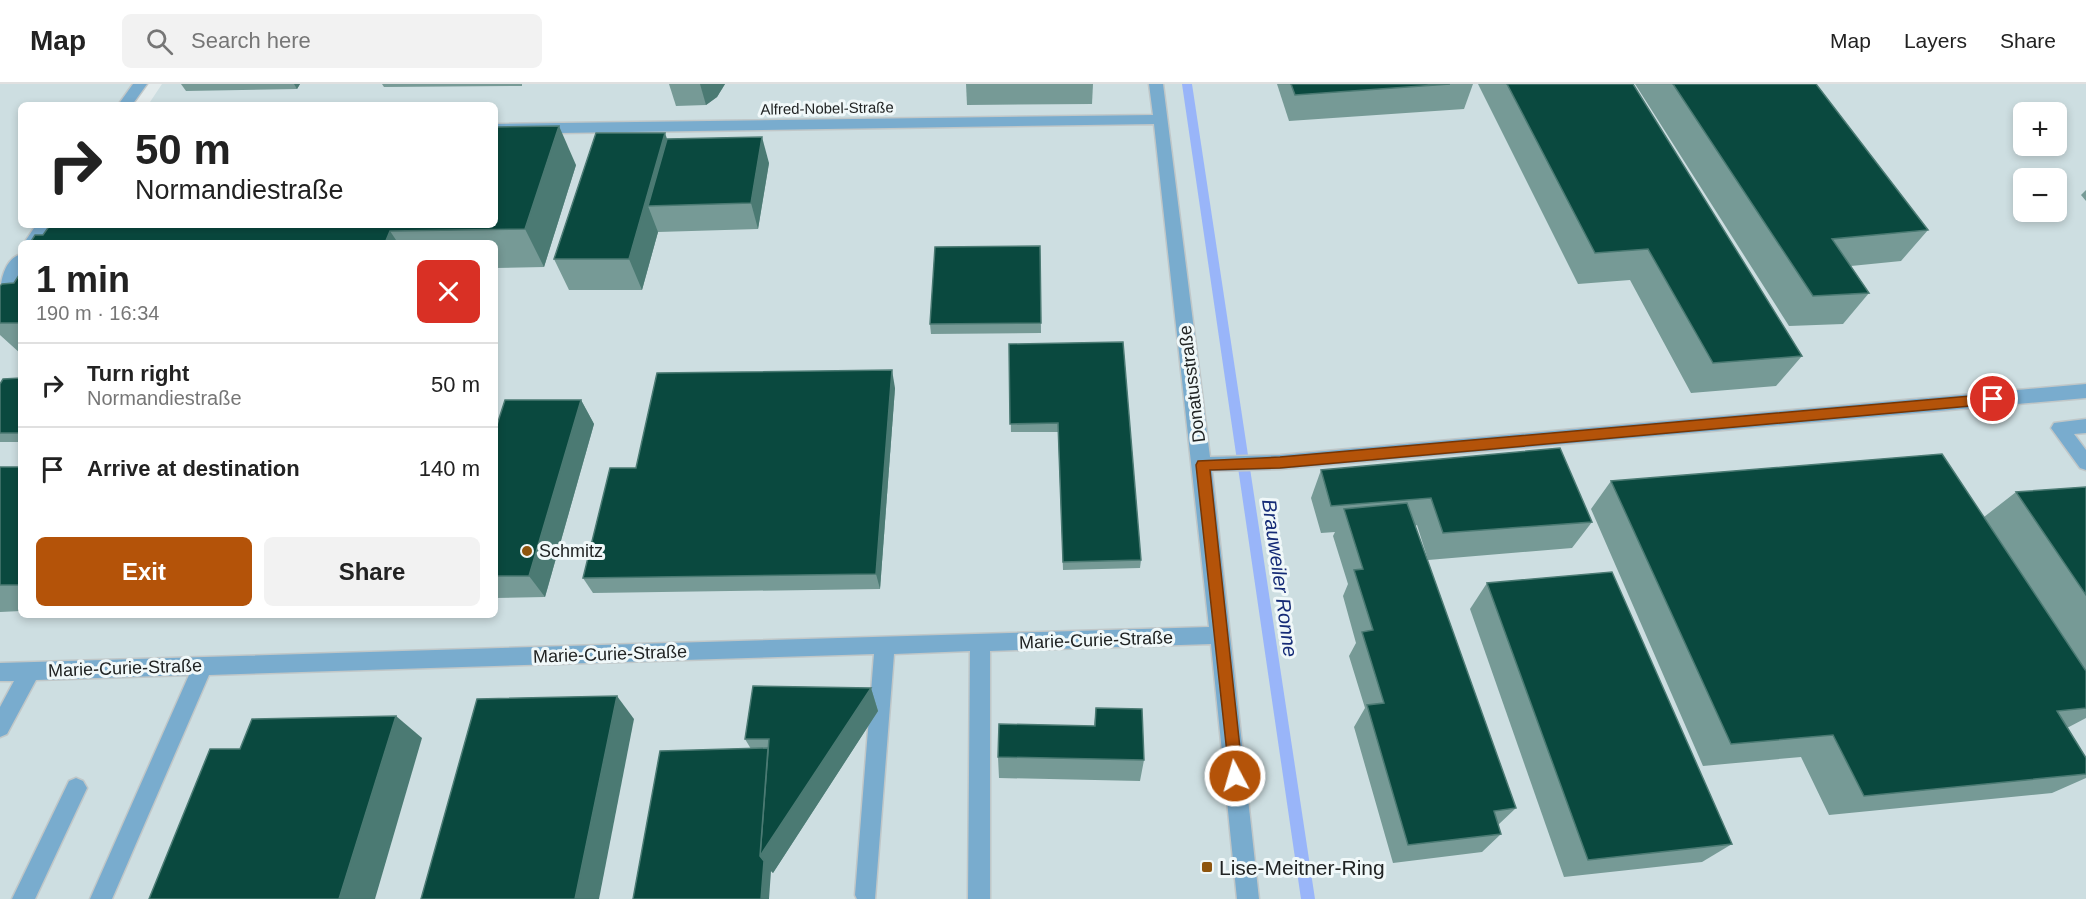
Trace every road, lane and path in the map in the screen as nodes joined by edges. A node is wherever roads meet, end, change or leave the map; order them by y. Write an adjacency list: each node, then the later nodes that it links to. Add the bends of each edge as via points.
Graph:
1 (140, 84): 3 (street)
2 (1156, 84): 4 (street, Donatusstraße)
3 (127, 102)
4 (1160, 118): 5 (street, Alfred-Nobel-Straße); 11 (street, Donatusstraße)
5 (498, 129)
6 (18, 264): 7 (street)
7 (0, 291)
8 (2086, 391): 11 (street)
9 (2086, 426): 10 (street, via 2060,428)
10 (2086, 463)
11 (1211, 465): 12 (street, Donatusstraße)
12 (1221, 636): 13 (street, Marie-Curie-Straße); 24 (street, Donatusstraße)
13 (980, 643): 14 (street, Marie-Curie-Straße); 23 (street)
14 (885, 645): 15 (street, Marie-Curie-Straße); 20 (street)
15 (203, 666): 16 (street, Marie-Curie-Straße); 22 (street)
16 (30, 671): 17 (street, Marie-Curie-Straße); 18 (street)
17 (0, 672)
18 (0, 727)
19 (76, 788): 21 (street)
20 (866, 895)
21 (23, 899)
22 (101, 899)
23 (979, 899)
24 (1248, 899)

